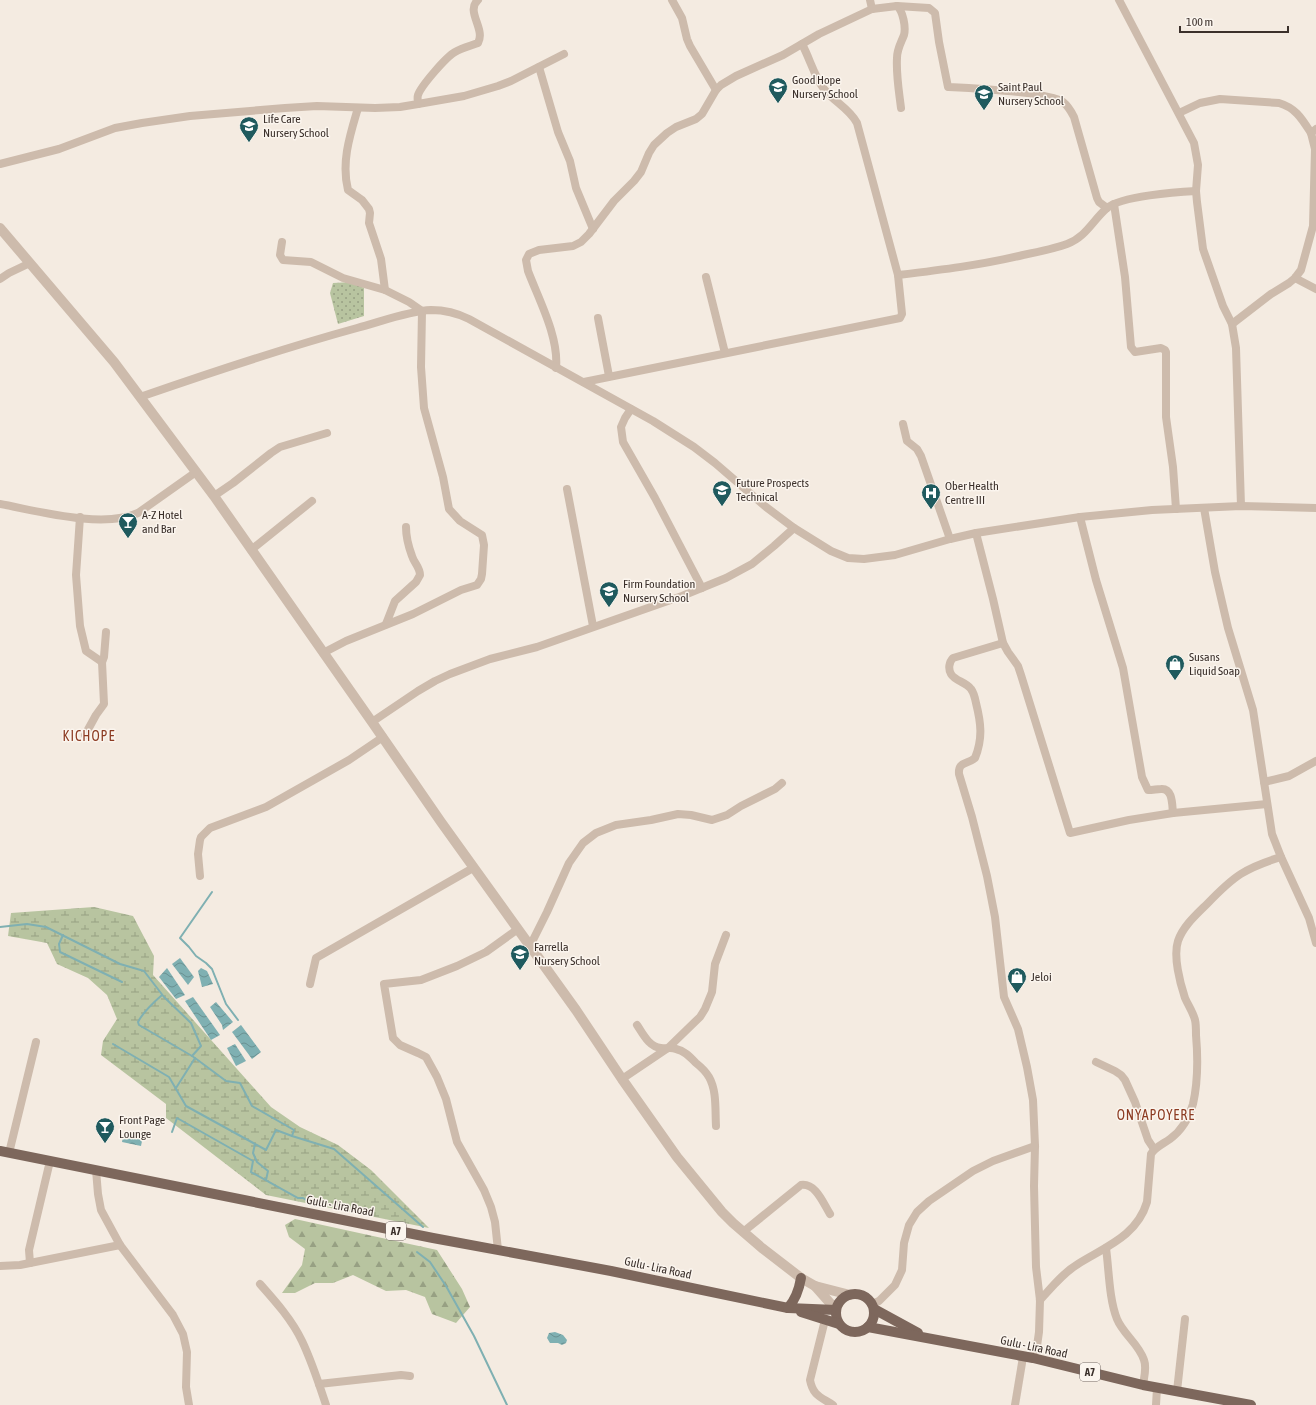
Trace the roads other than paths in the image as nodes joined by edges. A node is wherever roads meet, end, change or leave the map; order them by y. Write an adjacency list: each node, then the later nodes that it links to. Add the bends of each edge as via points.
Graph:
1 (478, 0): 11 (street, via 473,8 481,34 478,43 450,56 420,92 417,97)
2 (672, 0): 10 (street, via 682,18 688,41)
3 (870, 0): 6 (street)
4 (1119, 0): 14 (street)
5 (897, 6): 6 (street); 13 (street, via 902,13 904,31 897,57); 18 (street, via 929,8 935,13 948,88 1046,96 1064,102 1074,117 1097,198 1099,202)
6 (872, 9): 7 (street)
7 (802, 44): 10 (street, via 768,63 736,76); 24 (street, via 825,90 850,112 857,123)
8 (564, 54): 9 (street)
9 (539, 68): 11 (street, via 481,91); 21 (street, via 558,132 570,161 576,188)
10 (716, 90): 21 (street, via 702,114 667,133 654,145 640,172)
11 (418, 104): 12 (street)
12 (358, 108): 16 (street, via 285,108 142,123 115,128 59,149); 29 (street, via 345,160 345,177 348,190 369,209 370,225 382,260)
13 (901, 108)
14 (1179, 113): 15 (street, via 1200,103 1220,99 1279,103 1293,109); 17 (street, via 1197,155)
15 (1314, 131): 19 (street)
16 (0, 164)
17 (1196, 191): 18 (street, via 1137,198); 32 (street, via 1203,249)
18 (1111, 206): 24 (street, via 1085,233 1067,244 999,261); 49 (street, via 1118,227 1131,347 1135,352 1161,348 1166,352 1166,416)
19 (1314, 226): 26 (street, via 1304,263)
20 (0, 228): 23 (street)
21 (593, 229): 34 (street, via 578,245 539,250 529,254 526,260 554,343)
22 (282, 242): 29 (street, via 280,255 283,260 311,262 343,278)
23 (30, 263): 27 (street); 37 (street, via 114,362)
24 (898, 275): 33 (street, via 902,314 900,318)
25 (706, 277): 33 (street)
26 (1295, 278): 28 (street); 32 (street)
27 (0, 279)
28 (1316, 289)
29 (385, 290): 30 (street)
30 (422, 311): 34 (street, via 442,310 462,316); 37 (street, via 339,333); 58 (street, via 421,383 426,416 449,509 460,521 484,538 482,574 477,585 460,590 413,614)
31 (598, 318): 35 (street)
32 (1232, 324): 46 (street, via 1236,348)
33 (725, 353): 35 (street)
34 (556, 368): 36 (street)
35 (609, 376): 36 (street)
36 (584, 382): 38 (street)
37 (140, 397): 41 (street)
38 (631, 409): 53 (street, via 694,447 766,508); 57 (street, via 621,427 623,442)
39 (904, 424): 55 (street, via 907,441 921,456)
40 (327, 433): 43 (street, via 280,447)
41 (196, 472): 43 (street); 50 (street, via 129,517 99,520)
42 (567, 489): 59 (street)
43 (214, 496): 56 (street)
44 (312, 501): 56 (street)
45 (0, 504): 50 (street)
46 (1241, 506): 47 (street); 48 (street)
47 (1204, 508): 49 (street); 68 (street, via 1228,628 1253,710)
48 (1316, 508)
49 (1176, 509): 51 (street)
50 (80, 517): 63 (street, via 76,575 80,626 86,651)
51 (1080, 517): 54 (street); 71 (street, via 1123,668 1142,777 1148,790 1168,791)
52 (406, 527): 58 (street, via 412,557 420,575 395,601)
53 (794, 528): 55 (street, via 839,555 857,559 895,555); 57 (street, via 752,564)
54 (976, 533): 55 (street); 61 (street)
55 (950, 539)
56 (251, 550): 62 (street)
57 (702, 588): 59 (street)
58 (386, 624): 62 (street, via 346,640)
59 (593, 626): 64 (street, via 537,647 490,659 450,674 418,691)
60 (106, 632): 63 (street)
61 (1003, 643): 71 (street, via 1018,666 1070,833); 86 (street, via 953,658 949,663 949,669 953,676 972,690 981,726 975,758 961,764 959,774 987,876 995,917 1004,997 1018,1030 1027,1066 1033,1100)
62 (323, 653): 64 (street)
63 (102, 662): 65 (street, via 104,704)
64 (372, 722): 66 (street)
65 (85, 735)
66 (383, 737): 73 (street); 74 (street, via 349,760 266,807 210,828 200,840)
67 (1316, 761): 68 (street, via 1289,776)
68 (1264, 782): 70 (street)
69 (782, 783): 78 (street, via 775,789 712,820 678,814 616,825 596,833 583,843 569,864)
70 (1267, 804): 71 (street); 72 (street, via 1272,834)
71 (1173, 813)
72 (1281, 857): 77 (street, via 1302,900); 87 (street, via 1258,864 1232,879 1186,926 1178,941 1178,972 1195,1021 1195,1094 1188,1117 1178,1132)
73 (473, 868): 75 (street); 79 (street, via 316,958)
74 (200, 876)
75 (518, 929): 78 (street); 95 (street, via 480,956 457,966 421,980 384,984 393,1038 400,1045 426,1057 437,1077 446,1099 457,1142 484,1190 490,1207 495,1222)
76 (726, 934): 82 (street, via 715,964 712,992 705,1009)
77 (1316, 943)
78 (530, 946): 84 (street)
79 (310, 984)
80 (637, 1025): 82 (street, via 650,1043)
81 (36, 1042): 88 (street)
82 (668, 1048): 84 (street); 85 (street, via 675,1048 688,1055 708,1076 713,1090)
83 (1096, 1062): 87 (street, via 1115,1071 1125,1080)
84 (622, 1079): 92 (street, via 711,1200)
85 (716, 1126)
86 (1036, 1146): 102 (street, via 1036,1267); 103 (street, via 973,1171 935,1196 917,1212 909,1225 904,1244 902,1270 895,1286)
87 (1154, 1150): 94 (street, via 1150,1156 1146,1208 1125,1236)
88 (4, 1152): 89 (main road, Gulu - Lira Road / A7)
89 (50, 1161): 90 (main road, Gulu - Lira Road / A7); 96 (street, via 29,1250)
90 (96, 1170): 93 (street, via 101,1210); 95 (main road, Gulu - Lira Road / A7)
91 (830, 1214): 92 (street, via 813,1187 801,1186)
92 (744, 1232): 98 (street)
93 (120, 1245): 96 (street); 118 (street, via 173,1315 183,1334 187,1352)
94 (1106, 1248): 102 (street, via 1077,1264 1057,1280); 114 (street, via 1113,1305 1122,1330 1142,1354 1145,1362)
95 (498, 1250): 104 (main road, Gulu - Lira Road / A7)
96 (30, 1263): 97 (street)
97 (0, 1266)
98 (801, 1278): 100 (street); 104 (main road)
99 (260, 1284): 113 (street, via 290,1319 310,1357)
100 (815, 1286): 101 (street); 105 (street)
101 (850, 1294): 103 (main road, A7, via 863,1296); 105 (main road, via 839,1302)
102 (1040, 1300): 111 (street, via 1037,1346)
103 (873, 1307): 109 (main road, via 873,1319); 110 (main road, A7)
104 (790, 1308): 105 (main road, A7); 107 (main road, A7)
105 (836, 1309): 108 (main road)
106 (1185, 1319): 116 (street)
107 (825, 1320): 108 (main road, A7); 120 (street, via 810,1380 815,1394)
108 (839, 1324): 109 (main road, A7, via 849,1332)
109 (868, 1328): 110 (main road, A7)
110 (928, 1339): 111 (main road, Gulu - Lira Road / A7)
111 (1028, 1358): 114 (main road, Gulu - Lira Road / A7); 121 (street)
112 (410, 1376): 113 (street)
113 (319, 1384): 119 (street)
114 (1144, 1385): 115 (main road, Gulu - Lira Road / A7)
115 (1157, 1388): 116 (main road, Gulu - Lira Road / A7); 122 (street)
116 (1177, 1391): 117 (main road, Gulu - Lira Road / A7)
117 (1236, 1404): 123 (main road, Gulu - Lira Road / A7)
118 (188, 1405)
119 (326, 1405)
120 (833, 1405)
121 (1015, 1405)
122 (1156, 1405)
123 (1251, 1405)

